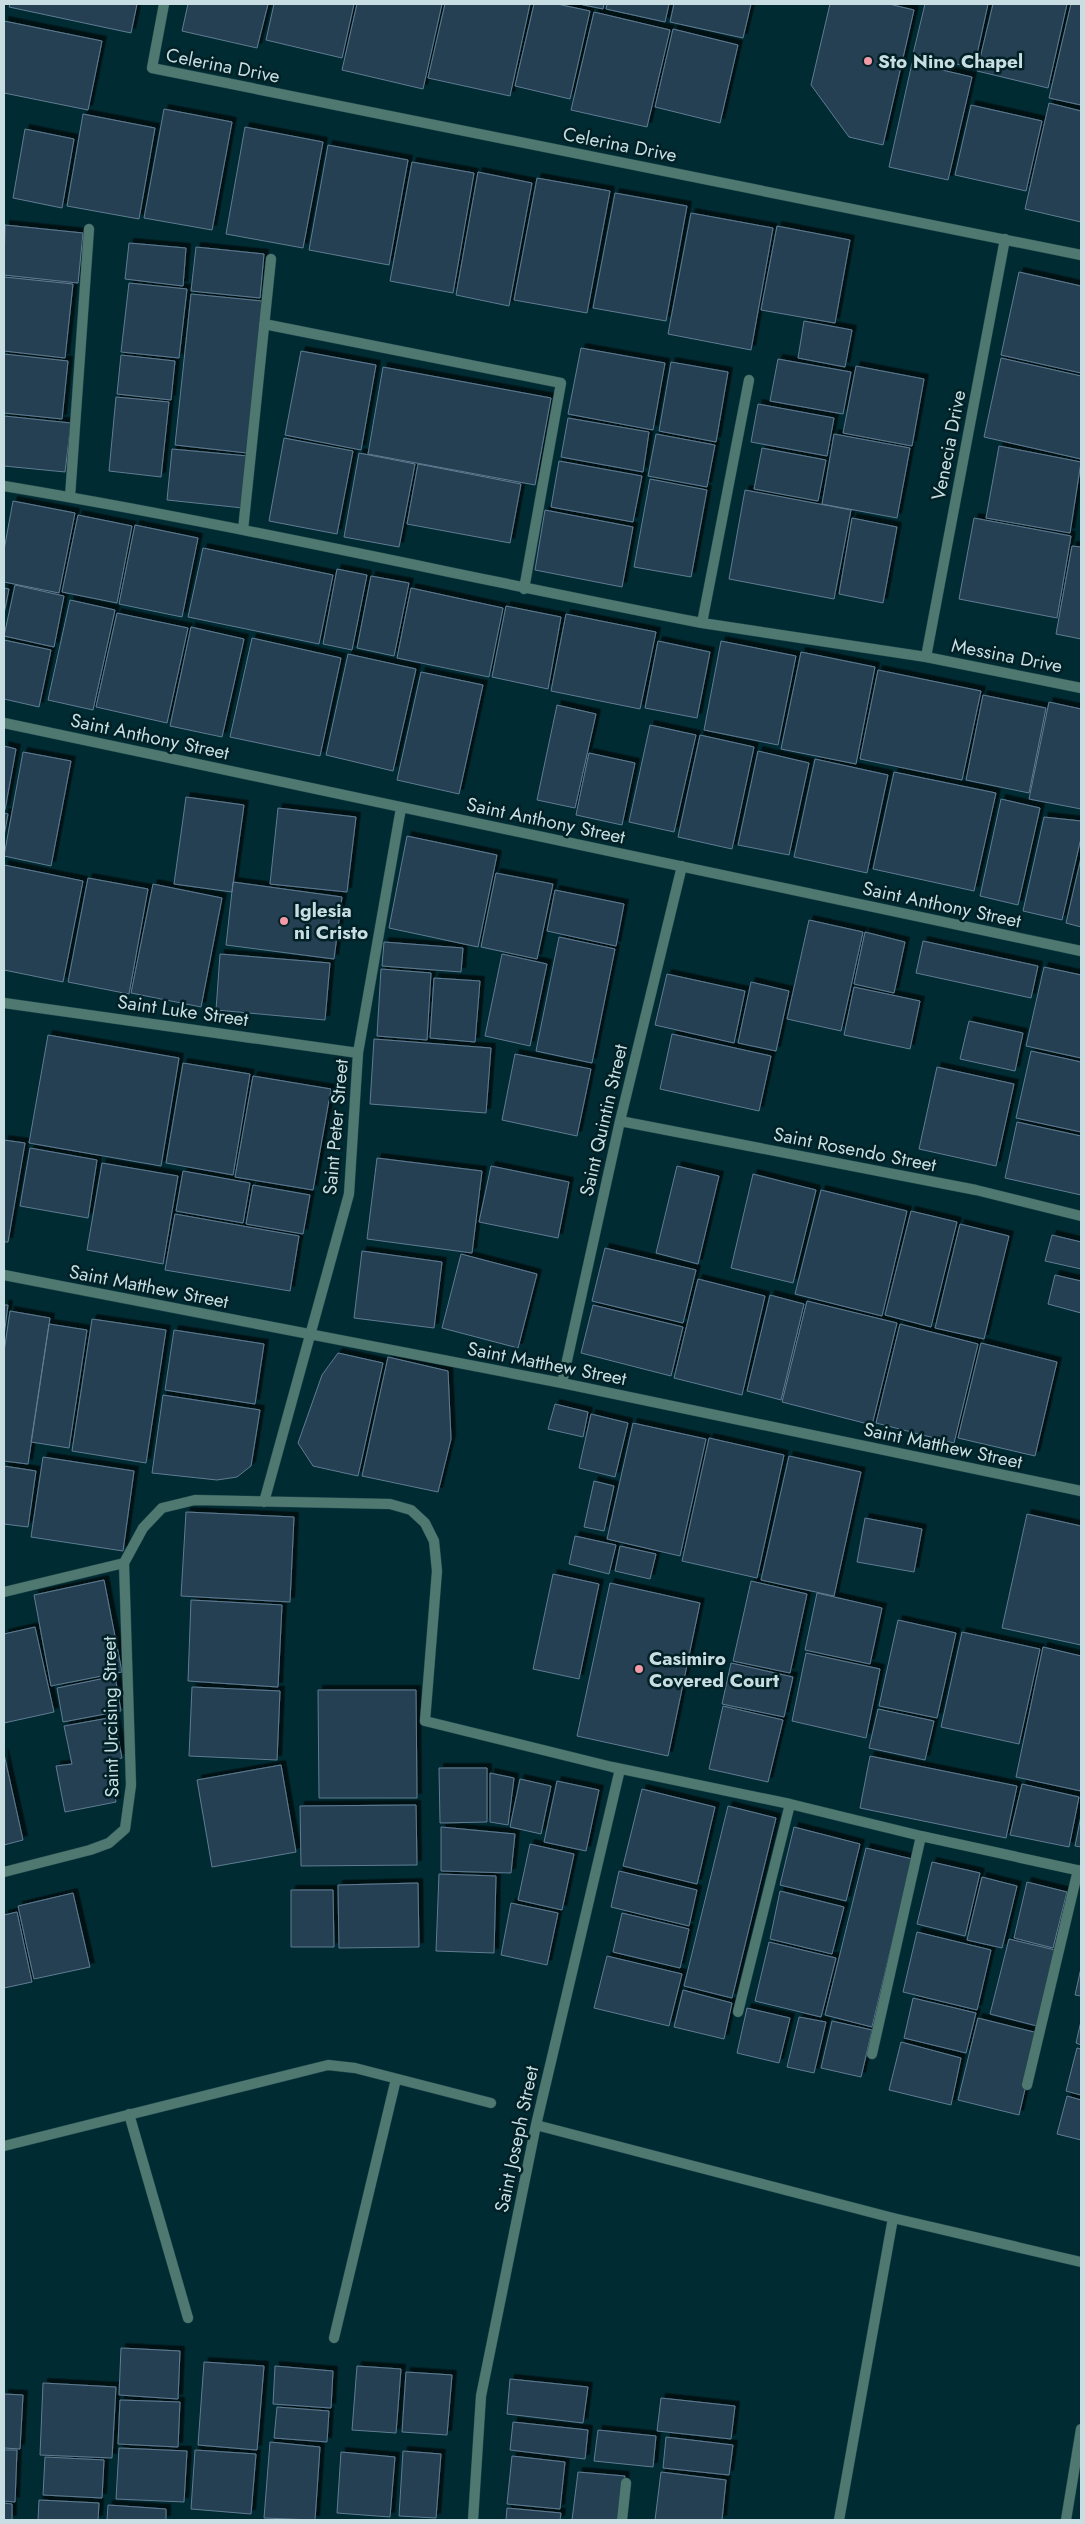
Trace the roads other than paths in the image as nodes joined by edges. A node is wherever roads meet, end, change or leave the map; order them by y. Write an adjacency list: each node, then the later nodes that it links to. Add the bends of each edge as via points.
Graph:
1 (164, 4): 3 (street, Celerina Drive, via 152,68)
2 (89, 229): 9 (street)
3 (1005, 239): 4 (street, Celerina Drive); 13 (street, Venecia Drive)
4 (1081, 255)
5 (271, 259): 6 (street)
6 (264, 324): 10 (street); 11 (street, via 561,383)
7 (749, 380): 12 (street)
8 (4, 486): 9 (street, Messina Drive)
9 (70, 497): 10 (street, Messina Drive)
10 (243, 530): 11 (street, Messina Drive)
11 (524, 589): 12 (street, Messina Drive)
12 (702, 623): 13 (street, Messina Drive)
13 (926, 657): 14 (street, Messina Drive)
14 (1081, 688)
15 (4, 723): 16 (street, Saint Anthony Street)
16 (401, 808): 17 (street, Saint Anthony Street); 20 (street, Saint Peter Street)
17 (682, 866): 18 (street, Saint Anthony Street); 21 (street, Saint Quintin Street)
18 (1081, 951)
19 (4, 1002): 20 (street, Saint Luke Street)
20 (358, 1053): 24 (street, Saint Peter Street, via 350,1194)
21 (620, 1121): 22 (street, Saint Rosendo Street, via 976,1190); 25 (street, Saint Quintin Street)
22 (1081, 1216)
23 (4, 1276): 24 (street, Saint Matthew Street)
24 (310, 1335): 25 (street, Saint Matthew Street); 27 (street, Saint Peter Street)
25 (562, 1383): 26 (street, Saint Matthew Street)
26 (1081, 1491)
27 (264, 1502): 28 (street, via 195,1500 162,1508 143,1528); 30 (street, via 390,1504 411,1510 425,1523 434,1541 437,1571 425,1721)
28 (124, 1563): 29 (street); 34 (street, Saint Urcising Street, via 131,1785 125,1829 109,1843 90,1850)
29 (4, 1592)
30 (620, 1769): 31 (street); 41 (street, Saint Joseph Street)
31 (790, 1804): 32 (street); 35 (street)
32 (921, 1836): 33 (street); 36 (street)
33 (1080, 1871): 38 (street)
34 (4, 1872)
35 (738, 2012)
36 (872, 2054)
37 (396, 2080): 39 (street); 40 (street, via 355,2068 328,2065); 46 (street)
38 (1027, 2085)
39 (491, 2103)
40 (130, 2114): 42 (street); 45 (street)
41 (536, 2125): 43 (street); 49 (street, Saint Joseph Street, via 481,2396)
42 (4, 2146)
43 (892, 2218): 44 (street); 51 (street)
44 (1081, 2262)
45 (188, 2318)
46 (334, 2338)
47 (1081, 2429): 52 (street)
48 (626, 2484): 50 (street)
49 (473, 2520)
50 (622, 2520)
51 (839, 2520)
52 (1066, 2520)

